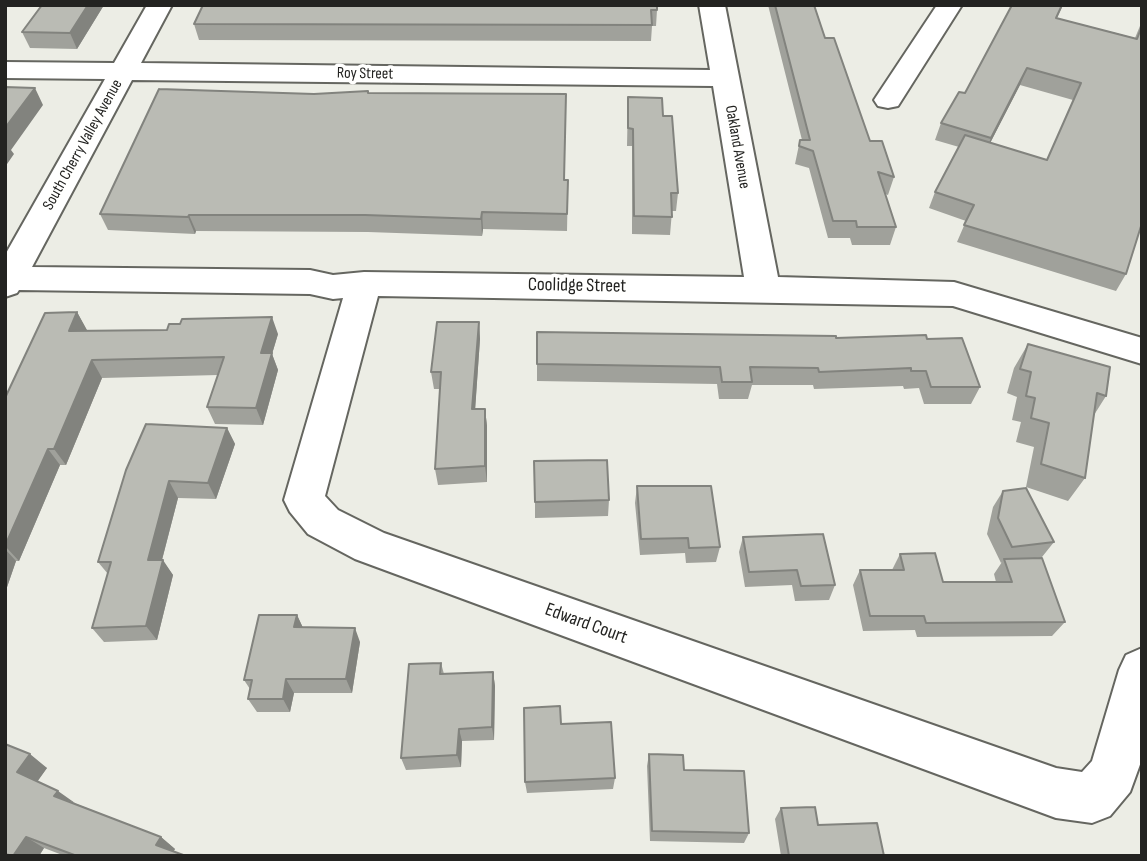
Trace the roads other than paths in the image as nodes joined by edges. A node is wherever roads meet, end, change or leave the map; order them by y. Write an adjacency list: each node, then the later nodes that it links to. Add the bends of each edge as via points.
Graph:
1 (160, 5): 5 (street, South Cherry Valley Avenue)
2 (712, 5): 6 (street, Oakland Avenue)
3 (950, 5): 7 (street)
4 (5, 70): 5 (street, Roy Street)
5 (124, 71): 6 (street, Roy Street); 8 (street, South Cherry Valley Avenue)
6 (724, 78): 10 (street, Oakland Avenue)
7 (888, 100)
8 (7, 281): 9 (street, Coolidge Street)
9 (364, 284): 10 (street, Coolidge Street); 12 (street, Edward Court, via 304,500 323,522 370,546 1056,793 1092,797 1113,775)
10 (763, 289): 11 (street, Coolidge Street, via 954,294)
11 (1142, 351)
12 (1142, 670)

